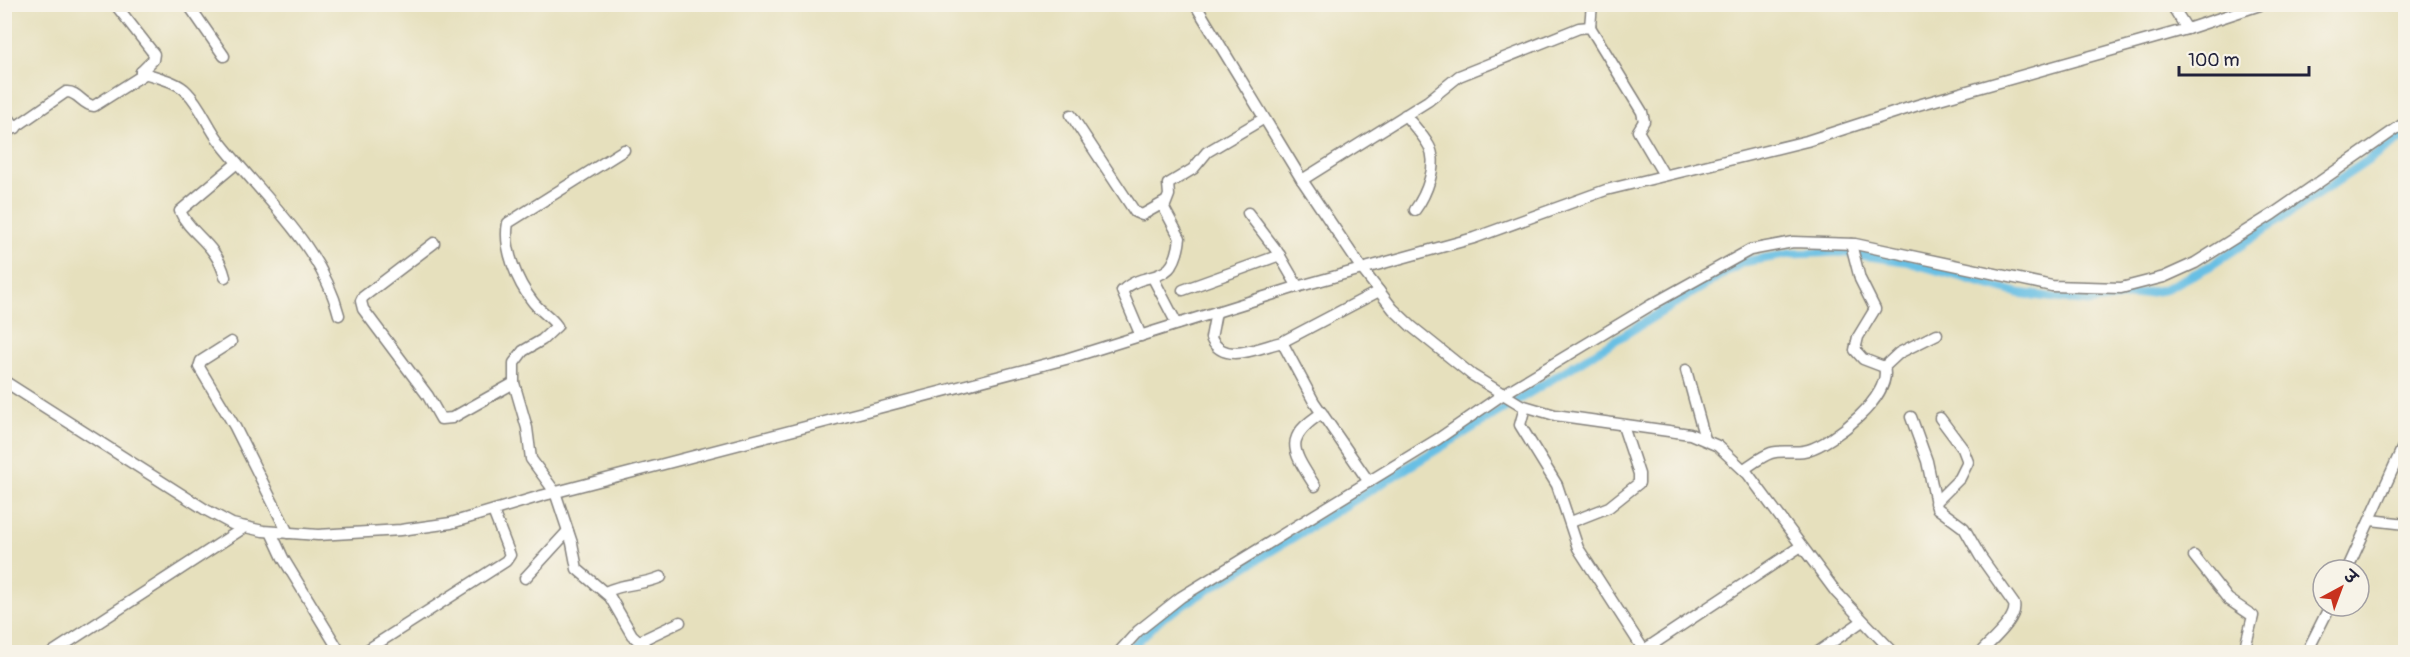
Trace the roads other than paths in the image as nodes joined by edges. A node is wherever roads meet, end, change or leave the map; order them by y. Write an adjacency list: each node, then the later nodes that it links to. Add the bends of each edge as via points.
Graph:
1 (115, 4): 10 (street, via 154,54)
2 (188, 4): 9 (street)
3 (1195, 4): 14 (street)
4 (1593, 4): 7 (street)
5 (2171, 4): 8 (street)
6 (2263, 4): 8 (street)
7 (1590, 27): 12 (street, via 1471,70); 20 (street, via 1642,112 1644,121 1638,131)
8 (2187, 29): 20 (street, via 1918,105 1807,141)
9 (224, 56)
10 (141, 72): 16 (street, via 143,75 94,106 66,92); 19 (street, via 185,90)
11 (4, 112): 16 (street)
12 (1405, 115): 21 (street); 23 (street, via 1430,147 1432,161 1424,196)
13 (1071, 116): 22 (street, via 1135,212 1142,215)
14 (1263, 120): 21 (street); 22 (street, via 1207,152 1193,169 1170,182)
15 (2406, 122): 26 (street, via 2214,252 2164,277 2128,286 2052,286 1882,248)
16 (16, 128): 17 (street)
17 (4, 135)
18 (624, 150): 44 (street, via 507,223 508,249 523,285 534,303 557,326 519,355 514,363)
19 (237, 163): 29 (street, via 180,212 212,248); 35 (street, via 270,198 315,258)
20 (1664, 175): 28 (street, via 1606,190 1474,238)
21 (1302, 180): 28 (street)
22 (1165, 202): 30 (street, via 1166,212 1179,233 1179,244 1169,270)
23 (1415, 210)
24 (1248, 213): 27 (street)
25 (434, 243): 44 (street, via 363,297 363,309 441,418 452,418)
26 (1852, 246): 41 (street, via 1857,269 1875,309 1858,337 1855,350 1863,359); 45 (street, via 1793,242 1750,250 1679,288)
27 (1280, 255): 31 (street); 32 (street)
28 (1362, 269): 31 (street); 33 (street)
29 (225, 277)
30 (1154, 278): 36 (street); 38 (street, via 1122,291)
31 (1298, 287): 34 (street)
32 (1183, 290)
33 (1379, 291): 40 (street); 45 (street, via 1423,337)
34 (1216, 312): 36 (street); 40 (street, via 1211,338 1223,351 1234,354)
35 (339, 315)
36 (1177, 324): 38 (street)
37 (1937, 334): 41 (street, via 1899,353)
38 (1141, 336): 56 (street, via 1007,375)
39 (231, 342): 65 (street, via 201,361 199,367 240,437)
40 (1282, 342): 47 (street)
41 (1884, 367): 53 (street, via 1886,378 1878,395 1849,424 1808,450 1772,452)
42 (1686, 370): 51 (street)
43 (4, 381): 62 (street, via 206,510)
44 (514, 383): 56 (street, via 531,459)
45 (1505, 396): 46 (street); 54 (street)
46 (1523, 406): 50 (street); 60 (street, via 1520,425 1557,485)
47 (1322, 413): 54 (street); 55 (street, via 1302,426 1295,443 1298,459)
48 (1911, 417): 57 (street, via 1927,461)
49 (1940, 417): 57 (street, via 1968,462 1960,478)
50 (1623, 426): 51 (street); 60 (street, via 1639,483 1609,507)
51 (1705, 439): 53 (street)
52 (2406, 441): 59 (street)
53 (1744, 469): 66 (street)
54 (1369, 482): 80 (street, via 1181,597 1137,631)
55 (1314, 486)
56 (555, 492): 58 (street); 63 (street)
57 (1935, 503): 84 (street, via 1964,528 2014,604 2010,619)
58 (493, 511): 65 (street, via 451,523 401,530); 78 (street, via 510,555 506,561)
59 (2371, 520): 61 (street); 68 (street)
60 (1571, 522): 81 (street, via 1578,548)
61 (2406, 524)
62 (245, 527): 64 (street); 76 (street)
63 (568, 531): 70 (street); 71 (street, via 577,569)
64 (271, 532): 65 (street); 77 (street)
65 (288, 533)
66 (1801, 546): 74 (street); 81 (street)
67 (2194, 555): 85 (street, via 2228,599 2253,616)
68 (2353, 558)
69 (660, 577): 71 (street, via 641,585 622,584)
70 (525, 578)
71 (605, 592): 75 (street, via 632,635)
72 (2324, 618): 86 (street)
73 (680, 622): 75 (street)
74 (1862, 622): 82 (street); 83 (street)
75 (640, 641): 79 (street)
76 (53, 652)
77 (340, 652)
78 (364, 652)
79 (651, 652)
80 (1119, 652)
81 (1643, 652)
82 (1818, 652)
83 (1893, 652)
84 (1981, 652)
85 (2244, 652)
86 (2307, 652)

